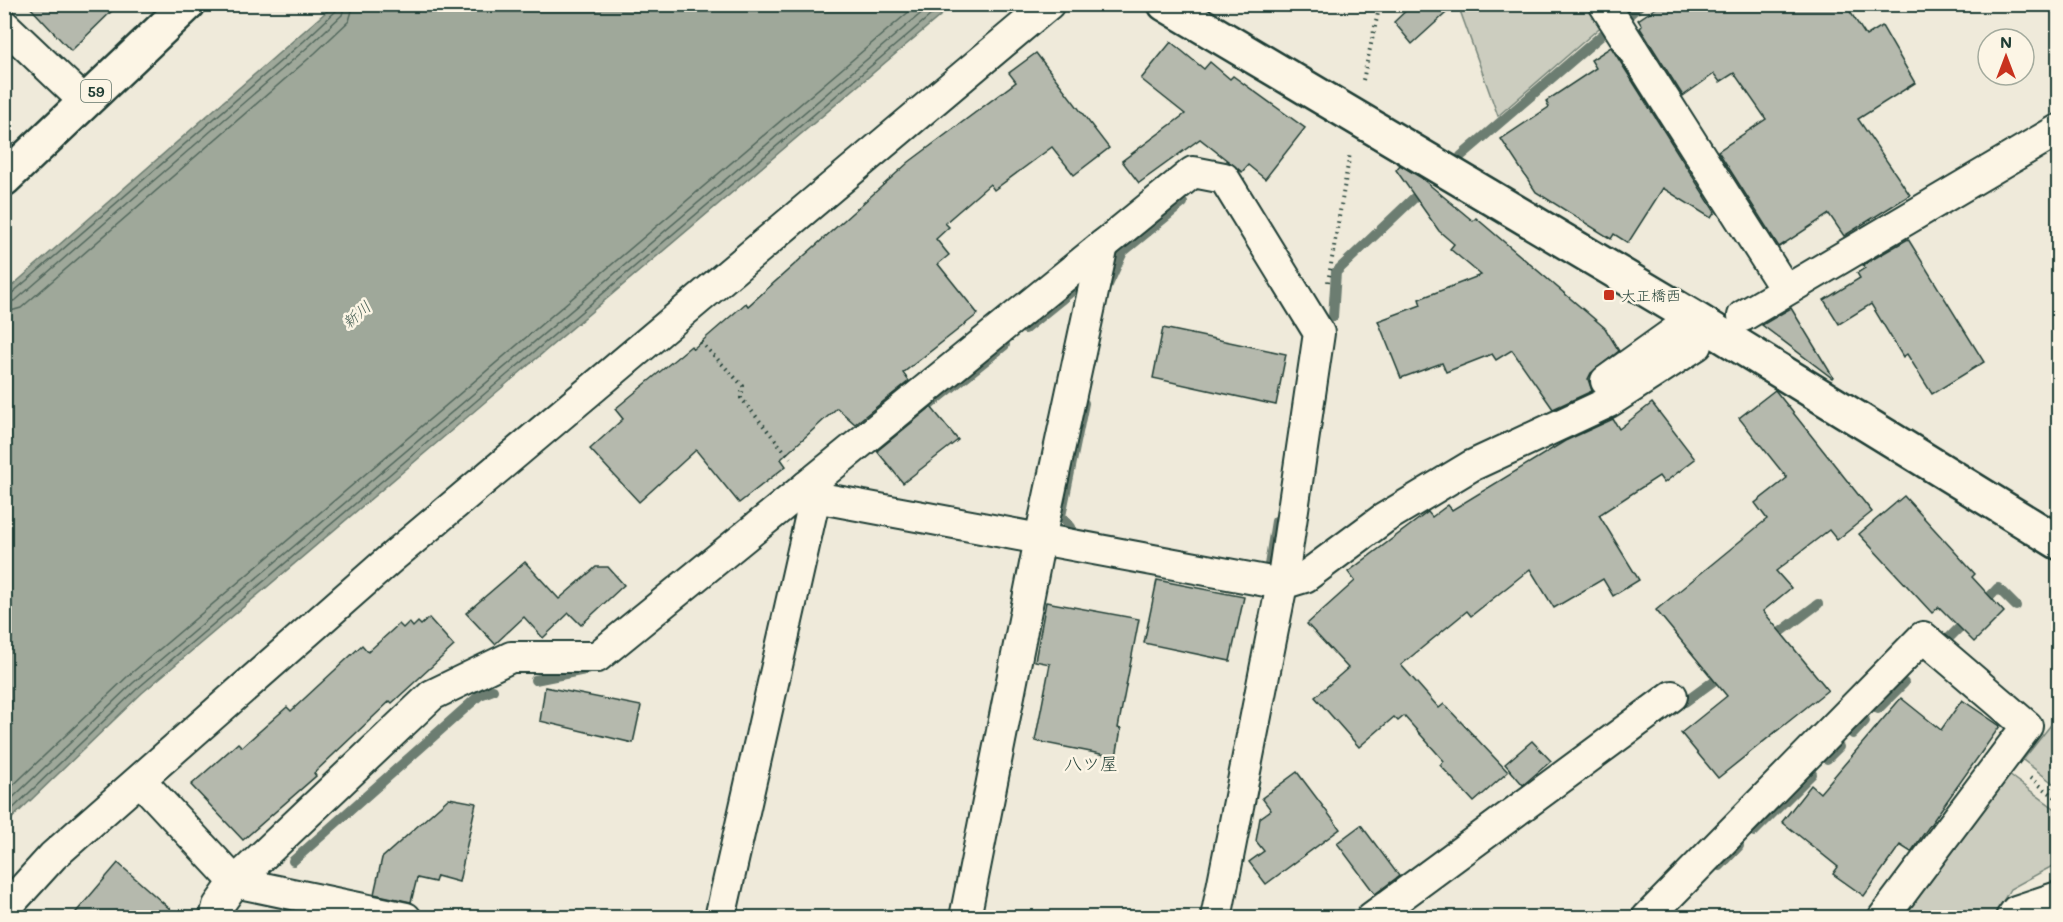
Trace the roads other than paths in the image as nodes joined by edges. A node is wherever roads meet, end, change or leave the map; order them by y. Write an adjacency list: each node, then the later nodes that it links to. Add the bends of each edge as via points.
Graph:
1 (188, 4): 6 (street, 59)
2 (1049, 4): 18 (street, via 390,559)
3 (1165, 4): 12 (street)
4 (1604, 4): 10 (street)
5 (4, 25): 6 (street)
6 (85, 102): 8 (street, 59)
7 (2058, 130): 10 (street)
8 (4, 179)
9 (1103, 245): 13 (street); 14 (street); 16 (street, via 1193,171 1224,178 1319,333)
10 (1785, 289): 11 (street)
11 (1743, 316)
12 (1696, 332): 15 (street); 16 (street, via 1599,386 1589,411 1471,466 1383,519 1305,577)
13 (811, 488): 14 (street); 20 (street, via 597,657 511,657 432,695); 23 (street)
14 (1040, 539): 16 (street); 24 (street)
15 (2058, 542)
16 (1282, 584): 25 (street)
17 (1672, 696): 26 (street)
18 (140, 780): 20 (street); 21 (street, via 53,855)
19 (2058, 897): 29 (street, via 2016,911)
20 (217, 906): 22 (street)
21 (4, 910)
22 (406, 918)
23 (720, 918)
24 (965, 918)
25 (1216, 918)
26 (1371, 918)
27 (1647, 918): 28 (street, via 1923,637 2027,726)
28 (1883, 918)
29 (2011, 918)

